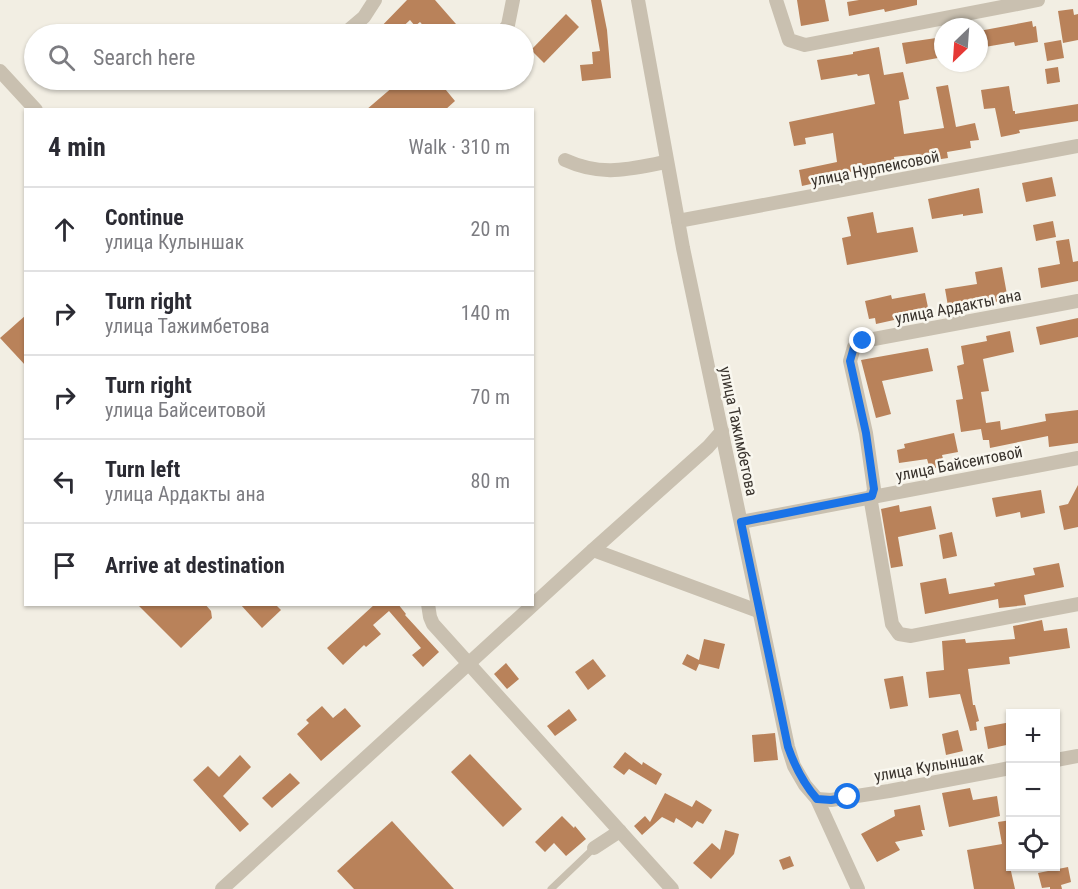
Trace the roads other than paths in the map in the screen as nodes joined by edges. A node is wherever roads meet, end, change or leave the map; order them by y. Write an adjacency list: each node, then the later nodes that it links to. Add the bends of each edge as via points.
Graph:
1 (375, 0): 6 (street)
2 (513, 0): 7 (street)
3 (638, 0): 12 (street, улица Тажимбетова)
4 (776, 0): 5 (street, via 789,40 805,45)
5 (1038, 0)
6 (356, 24)
7 (508, 24)
8 (0, 71): 9 (street)
9 (34, 108)
10 (1078, 146): 13 (street, улица Нурпеисовой)
11 (565, 160): 12 (street, via 598,170 621,171)
12 (666, 162): 13 (street, улица Тажимбетова)
13 (678, 221): 15 (street, улица Тажимбетова)
14 (1078, 301): 17 (street, улица Ардакты ана, via 863,341 854,347 850,361 866,433)
15 (722, 431): 18 (street, улица Тажимбетова); 19 (street)
16 (1078, 458): 17 (street, улица Байсеитовой)
17 (872, 496): 18 (street, улица Байсеитовой); 21 (street, улица Ардакты ана, via 892,624 899,634 911,636)
18 (741, 522): 24 (street, улица Тажимбетова)
19 (593, 550): 20 (street); 24 (street)
20 (534, 604)
21 (1078, 604)
22 (428, 606): 25 (street, via 433,624)
23 (532, 606): 25 (street)
24 (758, 611): 29 (street, улица Тажимбетова, via 788,747 794,766)
25 (469, 663): 30 (street); 32 (street)
26 (1078, 756): 27 (street)
27 (1060, 759)
28 (1006, 769): 29 (street, улица Кулыншак, via 831,800)
29 (817, 799): 35 (street, улица Тажимбетова)
30 (620, 831): 31 (street); 34 (street)
31 (594, 848): 33 (lane)
32 (222, 889)
33 (551, 889)
34 (672, 889)
35 (858, 889)

